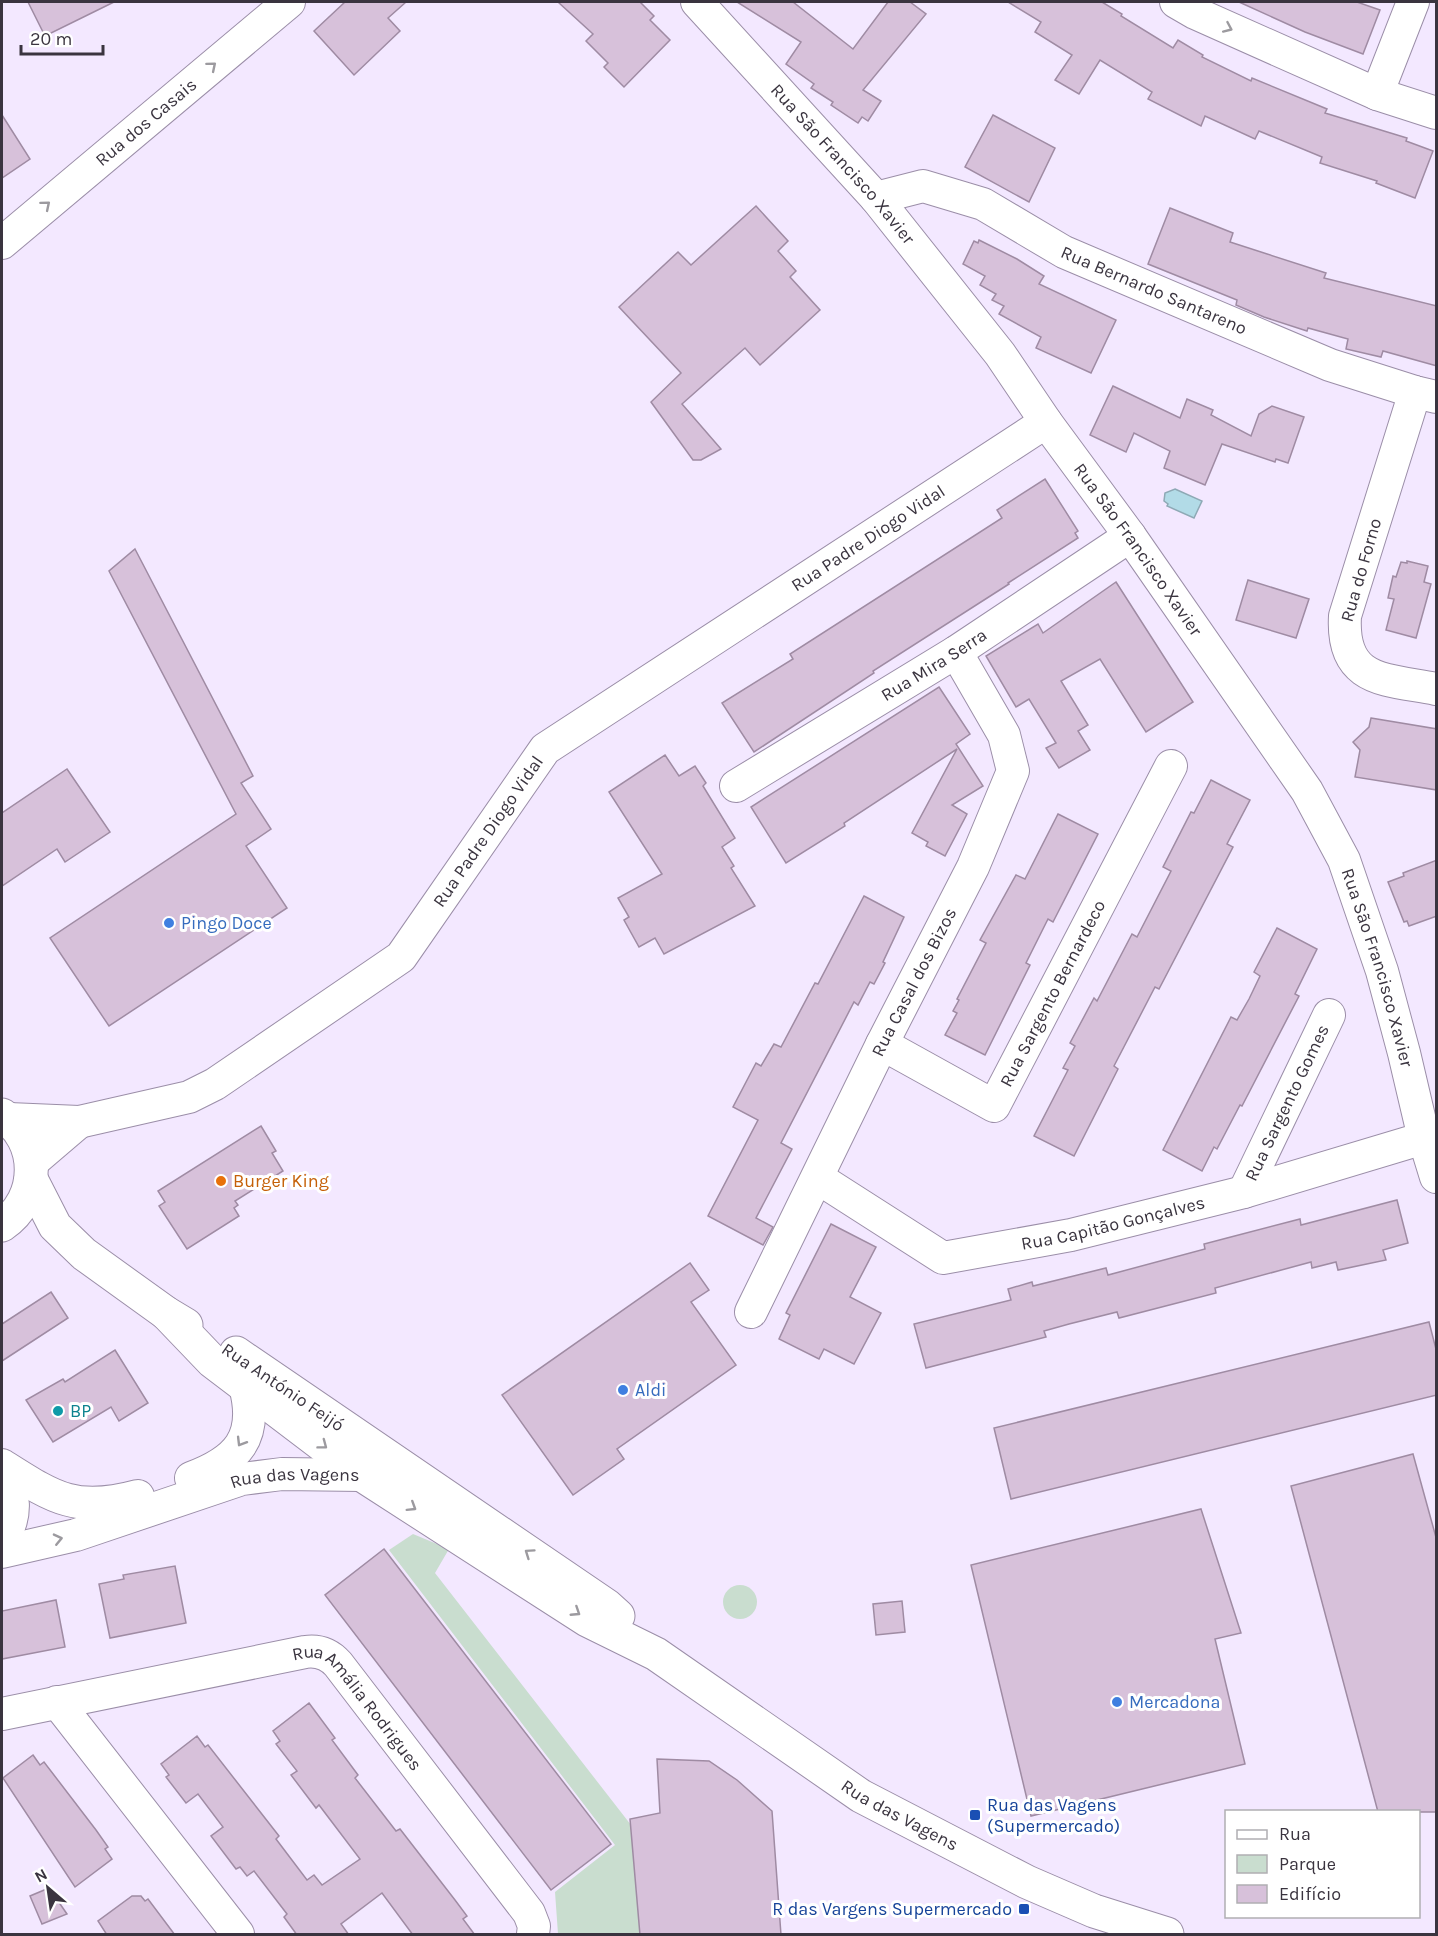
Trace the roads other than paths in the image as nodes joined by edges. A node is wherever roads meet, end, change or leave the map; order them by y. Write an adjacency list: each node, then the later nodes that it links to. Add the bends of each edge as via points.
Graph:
1 (289, 2): 8 (street, Rua dos Casais, one-way to 1)
2 (697, 2): 7 (street, Rua São Francisco Xavier)
3 (1176, 2): 5 (street, one-way to 5)
4 (1413, 2): 5 (street)
5 (1377, 94): 6 (street)
6 (1437, 113)
7 (876, 198): 9 (street, Rua Bernardo Santareno, via 923,186 983,204 1064,252 1330,365); 10 (street, Rua São Francisco Xavier, via 1000,354)
8 (2, 243)
9 (1426, 394): 13 (street, Rua do Forno, via 1345,616 1344,636 1351,657 1365,672)
10 (1046, 422): 11 (street, Rua São Francisco Xavier); 19 (street, Rua Padre Diogo Vidal, via 545,749 401,957 215,1084 189,1097)
11 (1130, 536): 12 (street, Rua Mira Serra); 20 (street, Rua São Francisco Xavier, via 1307,791 1344,860 1382,971)
12 (956, 652): 15 (street, Rua Mira Serra); 17 (street, Rua Casal dos Bizos, via 1004,735 1013,771 973,867)
13 (1437, 689)
14 (1171, 766): 17 (street, Rua Sargento Bernardeco, via 994,1106)
15 (736, 786)
16 (1329, 1015): 24 (street, Rua Sargento Gomes)
17 (882, 1044): 23 (street, Rua Casal dos Bizos)
18 (5, 1117): 19 (street, Rua Padre Diogo Vidal); 21 (street, Rua António Feijó, via 20,1131 28,1146)
19 (79, 1122): 21 (street, Rua Padre Diogo Vidal)
20 (1424, 1138): 22 (street, Rua São Francisco Xavier); 24 (street, Rua Capitão Gonçalves)
21 (32, 1171): 25 (street, via 27,1196); 27 (street, Rua António Feijó, via 55,1227)
22 (1437, 1177)
23 (818, 1178): 24 (street, Rua Capitão Gonçalves, via 943,1258 1071,1235); 28 (street, Rua Casal dos Bizos)
24 (1244, 1192)
25 (2, 1225)
26 (2, 1231): 27 (street, Rua António Feijó, via 38,1235)
27 (84, 1254): 29 (street, Rua António Feijó)
28 (751, 1312)
29 (166, 1314): 30 (street, Rua António Feijó, via 212,1360); 32 (street, Rua António Feijó, via 231,1350)
30 (245, 1386): 31 (street, Rua das Vagens, one-way to 31, via 250,1419 246,1435 232,1455 211,1470 139,1496 105,1504 72,1502 48,1493); 34 (street, Rua António Feijó, one-way to 34)
31 (2, 1465)
32 (398, 1465): 37 (street, Rua das Vagens, one-way to 32, via 607,1606)
33 (2, 1470): 35 (street, via 14,1506)
34 (362, 1475): 36 (street, Rua das Vagens, one-way to 34, via 76,1535 242,1479 282,1474); 37 (street, Rua das Vagens, one-way to 37, via 587,1620)
35 (2, 1538)
36 (2, 1552)
37 (656, 1654): 42 (street, Rua das Vagens, via 861,1796 1027,1882 1094,1911)
38 (57, 1702): 39 (street, Rua Amália Rodrigues); 40 (street); 41 (street, Rua Amália Rodrigues, via 305,1652 326,1654 338,1664 529,1913)
39 (2, 1714)
40 (238, 1935)
41 (533, 1935)
42 (1167, 1935)

